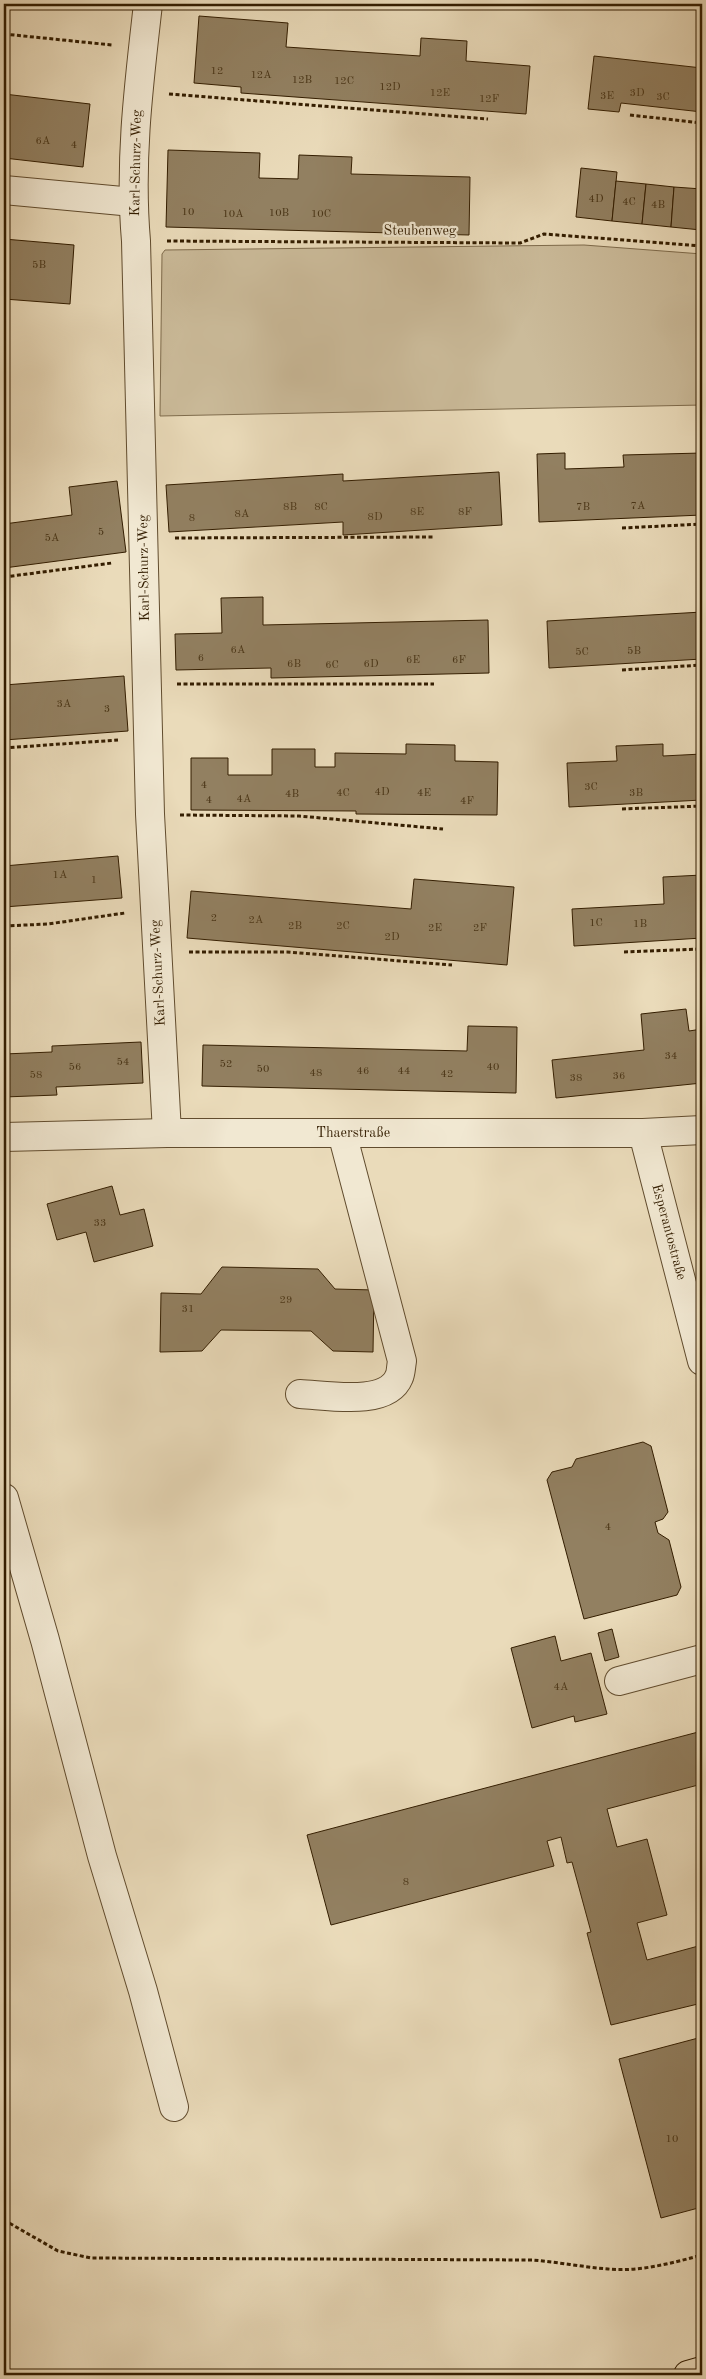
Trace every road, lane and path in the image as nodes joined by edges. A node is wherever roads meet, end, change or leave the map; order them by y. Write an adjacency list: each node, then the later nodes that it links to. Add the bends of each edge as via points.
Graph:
1 (148, 4): 3 (street, Karl-Schurz-Weg)
2 (4, 34): 3 (path)
3 (143, 48): 4 (street, Karl-Schurz-Weg)
4 (138, 91): 6 (path); 9 (street, Karl-Schurz-Weg)
5 (630, 115): 7 (path)
6 (488, 119)
7 (702, 123)
8 (4, 190): 9 (street)
9 (133, 202): 10 (street, Karl-Schurz-Weg)
10 (136, 241): 11 (path, Steubenweg, via 520,243 544,234); 15 (street, Karl-Schurz-Weg)
11 (702, 246)
12 (702, 524): 13 (path)
13 (622, 528)
14 (434, 537): 15 (path)
15 (144, 548): 16 (path); 19 (street, Karl-Schurz-Weg)
16 (4, 577)
17 (702, 665): 18 (path)
18 (622, 670)
19 (146, 684): 20 (path); 21 (street, Karl-Schurz-Weg)
20 (434, 684)
21 (148, 738): 22 (path); 25 (street, Karl-Schurz-Weg)
22 (4, 748)
23 (702, 806): 24 (path)
24 (622, 810)
25 (150, 814): 26 (path, via 299,816); 27 (street, Karl-Schurz-Weg)
26 (443, 829)
27 (154, 908): 28 (path, via 48,924); 30 (street, Karl-Schurz-Weg)
28 (4, 926)
29 (702, 949): 31 (path)
30 (156, 952): 32 (path, via 287,952); 34 (street, Karl-Schurz-Weg)
31 (624, 952)
32 (452, 965)
33 (702, 1130): 36 (street, Thaerstraße)
34 (166, 1133): 35 (street, Thaerstraße); 37 (street, Thaerstraße)
35 (342, 1133): 36 (street, Thaerstraße); 39 (street, via 402,1362 401,1370 399,1378 382,1395)
36 (643, 1133): 38 (street, Esperantostraße)
37 (4, 1137)
38 (702, 1360)
39 (300, 1394)
40 (4, 1498): 43 (street)
41 (702, 1659): 42 (street)
42 (619, 1681)
43 (174, 2107)
44 (4, 2220): 45 (path, via 58,2251 91,2258 532,2260 609,2270 661,2266)
45 (702, 2255)
46 (702, 2371): 47 (highway)
47 (688, 2375)

